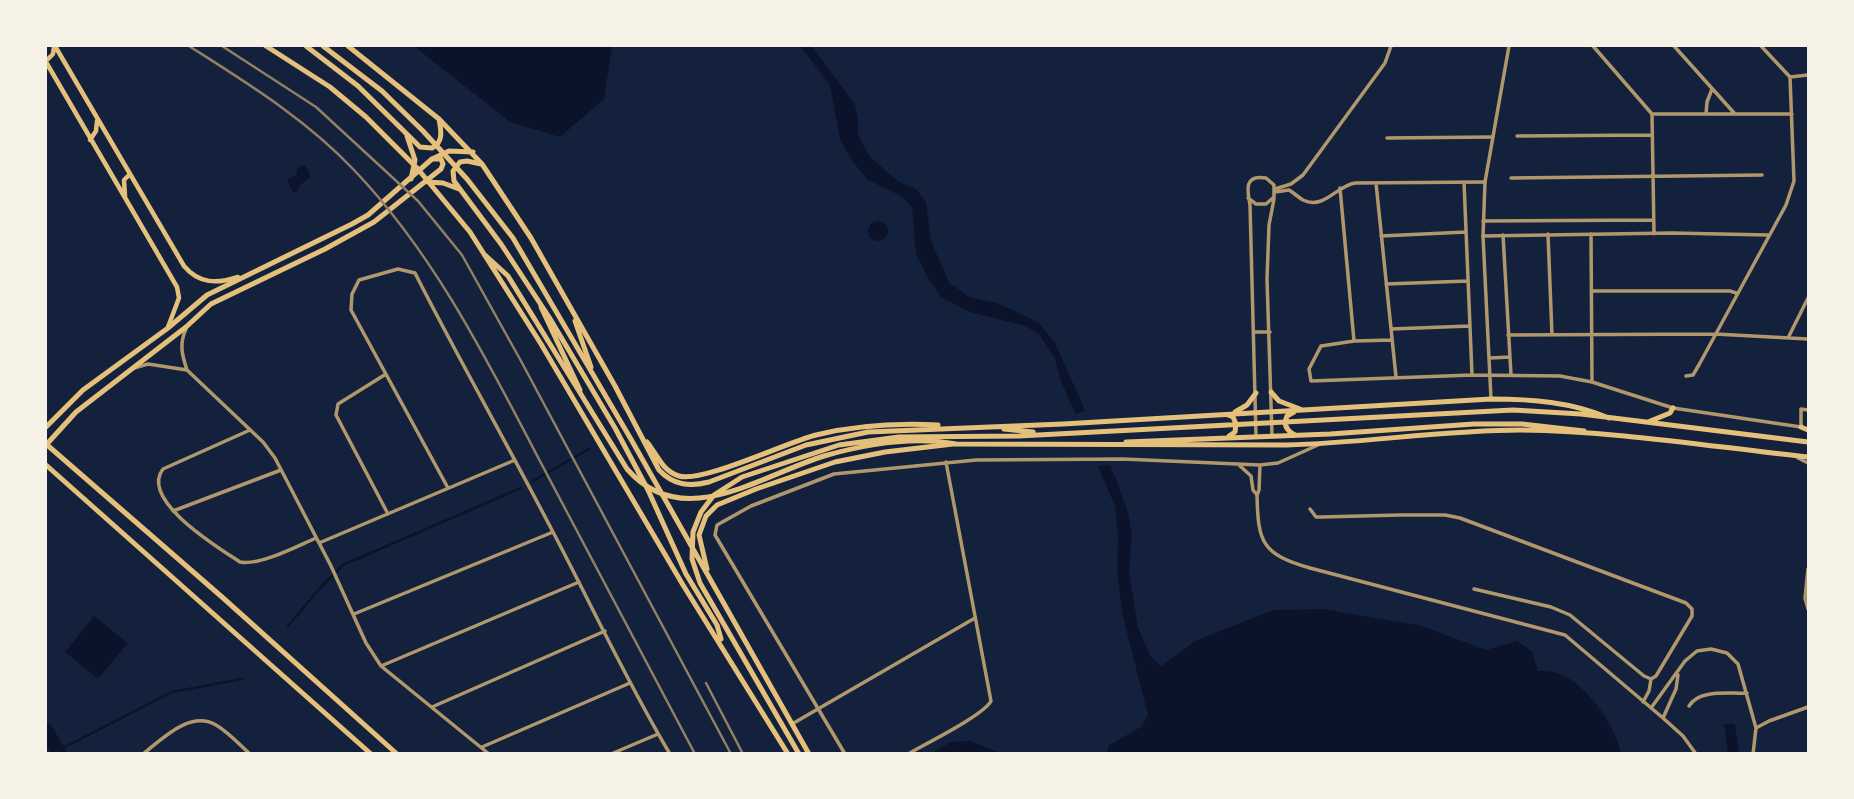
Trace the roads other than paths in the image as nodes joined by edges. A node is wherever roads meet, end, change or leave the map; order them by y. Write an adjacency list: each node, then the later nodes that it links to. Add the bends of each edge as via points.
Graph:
1 (54, 46): 11 (main road); 19 (main road)
2 (266, 46): 57 (main road, via 330,87 366,117 416,168)
3 (306, 46): 21 (main road, via 358,86)
4 (323, 46): 84 (main road, via 382,91 467,179 513,239)
5 (1391, 46): 44 (street, via 1378,72 1303,175)
6 (1509, 46): 23 (street)
7 (1593, 46): 15 (street)
8 (1674, 46): 14 (street)
9 (1761, 46): 13 (street)
10 (351, 47): 20 (main road)
11 (46, 62): 26 (main road)
12 (1808, 75): 13 (street)
13 (1790, 77): 18 (street)
14 (1713, 89): 16 (street); 17 (street)
15 (1652, 114): 16 (street); 22 (street)
16 (1706, 114): 17 (street)
17 (1735, 114): 18 (street)
18 (1792, 114): 56 (street, via 1794,181)
19 (96, 117): 26 (main road); 30 (main road)
20 (439, 119): 21 (main road, via 441,138 435,147 420,147); 27 (main road)
21 (406, 133): 35 (main road, via 415,156)
22 (1652, 135): 24 (street); 31 (street)
23 (1493, 136): 25 (street); 39 (street)
24 (1517, 136)
25 (1387, 138)
26 (90, 140): 34 (main road)
27 (472, 152): 28 (main road, via 449,151); 29 (main road)
28 (432, 159): 35 (main road); 36 (main road, via 441,159 442,166)
29 (482, 164): 43 (main road, via 457,164 453,174); 65 (main road)
30 (130, 174): 40 (main road); 41 (main road)
31 (1653, 176): 32 (street); 33 (street); 47 (street)
32 (1762, 176)
33 (1511, 178)
34 (113, 179): 41 (main road); 46 (main road)
35 (411, 179): 58 (main road, via 368,215)
36 (424, 182): 43 (main road); 67 (main road, via 374,222 226,295)
37 (1464, 182): 38 (street); 39 (street); 49 (street)
38 (1376, 183): 42 (street); 54 (street)
39 (1485, 183): 48 (street)
40 (135, 184): 41 (main road); 58 (main road, via 194,277 222,281)
41 (124, 185): 46 (main road)
42 (1340, 188): 44 (street, via 1318,202 1301,199 1293,191); 79 (street)
43 (459, 189): 64 (main road)
44 (1275, 192): 45 (street, via 1266,204); 45 (street, via 1266,177 1256,177 1247,187); 70 (street, via 1267,279)
45 (1248, 198): 71 (street)
46 (126, 201): 68 (main road, via 177,287 179,298)
47 (1654, 220): 48 (street); 52 (street)
48 (1483, 222): 55 (street)
49 (1466, 232): 54 (street); 59 (street)
50 (1548, 234): 51 (street); 53 (street); 74 (street)
51 (1591, 234): 52 (street); 61 (street)
52 (1654, 234): 56 (street)
53 (1503, 235): 55 (street); 73 (street)
54 (1381, 236): 60 (street)
55 (1483, 236): 80 (street)
56 (1769, 236): 62 (street)
57 (485, 255): 94 (main road, via 508,276); 146 (main road)
58 (246, 275): 68 (main road, via 207,295)
59 (1468, 281): 60 (street); 66 (street)
60 (1387, 284): 69 (street)
61 (1592, 291): 62 (street); 75 (street)
62 (1737, 293): 72 (street)
63 (1808, 298): 76 (street)
64 (540, 304): 94 (main road); 146 (main road, via 634,463 686,574 717,625)
65 (575, 317): 84 (main road); 115 (main road)
66 (1470, 326): 69 (street); 86 (street)
67 (187, 327): 82 (main road); 83 (street, via 181,340)
68 (168, 328): 105 (main road, via 83,390)
69 (1391, 329): 78 (street)
70 (1270, 331): 71 (street); 92 (street)
71 (1254, 332): 93 (street)
72 (1715, 334): 75 (street); 76 (street); 89 (street, via 1693,375)
73 (1508, 335): 74 (street); 81 (street)
74 (1552, 335): 75 (street)
75 (1592, 335): 91 (street)
76 (1788, 338): 77 (street)
77 (1808, 339)
78 (1392, 340): 79 (street); 90 (street)
79 (1354, 341): 90 (street, via 1321,346 1309,369 1311,382)
80 (1490, 358): 81 (street); 87 (street)
81 (1510, 358): 88 (street)
82 (131, 369): 83 (street, via 148,364); 120 (main road, via 63,424)
83 (187, 370): 107 (street)
84 (592, 371): 140 (main road)
85 (386, 374): 123 (street, via 351,310 352,294 359,279 398,269 415,273); 130 (street); 134 (street, via 338,404 336,415)
86 (1472, 375): 87 (street); 90 (street)
87 (1490, 375): 88 (street); 95 (street)
88 (1511, 375): 91 (street)
89 (1686, 376)
90 (1396, 377)
91 (1592, 382): 96 (street)
92 (1271, 391): 97 (main road, via 1284,404); 100 (street)
93 (1256, 393): 101 (street); 102 (main road, via 1243,408)
94 (581, 394): 118 (main road, via 640,483 681,500 707,499 822,457 888,443)
95 (1491, 399): 97 (main road); 103 (main road, via 1559,404)
96 (1673, 408): 104 (main road); 106 (street)
97 (1306, 410): 99 (main road)
98 (1808, 410): 106 (street, via 1801,409)
99 (1296, 411): 100 (main road); 112 (main road, via 1287,416 1285,424)
100 (1271, 412): 101 (main road); 111 (street)
101 (1256, 413): 102 (main road); 113 (street)
102 (1221, 414): 114 (main road, via 1233,417 1236,427 1231,435); 115 (main road, via 852,434 806,445 693,485 663,475)
103 (1609, 418): 104 (main road); 109 (main road, via 1496,411)
104 (1645, 423): 116 (main road)
105 (46, 427)
106 (1801, 427): 108 (main road)
107 (250, 430): 129 (street); 133 (street, via 163,469 159,489)
108 (1808, 430)
109 (1039, 433): 115 (main road, via 928,425 861,426 806,438 688,477 666,468); 171 (main road, via 853,442 742,477 709,501 693,532 696,575)
110 (1593, 434): 112 (main road, via 1571,428 1474,424); 119 (main road, via 1475,431); 121 (main road)
111 (1272, 435): 112 (main road); 113 (main road)
112 (1295, 435)
113 (1256, 436): 114 (main road)
114 (1222, 437): 117 (main road)
115 (644, 440)
116 (1808, 442)
117 (1120, 443): 118 (main road); 119 (main road)
118 (956, 444): 140 (main road, via 835,462 718,505 706,516 699,535)
119 (1320, 444): 128 (street, via 1278,463)
120 (46, 445): 166 (main road)
121 (1791, 455): 122 (main road); 125 (street)
122 (1808, 457)
123 (515, 460): 130 (street); 135 (street)
124 (946, 462): 126 (street, via 1124,459); 144 (street); 157 (street, via 834,474 751,506 717,525 715,535)
125 (1808, 463)
126 (1239, 464): 128 (street); 131 (street, via 1251,476)
127 (46, 465): 165 (main road)
128 (1260, 465): 131 (street)
129 (281, 470): 133 (street); 136 (street)
130 (448, 488): 134 (street)
131 (1256, 495): 152 (street, via 1259,530 1279,558 1565,635)
132 (1310, 509): 149 (street, via 1316,517 1460,518 1686,603 1692,616)
133 (173, 511): 136 (street, via 240,562 252,563)
134 (388, 514): 137 (street)
135 (553, 531): 139 (street); 143 (street)
136 (316, 538): 137 (street)
137 (319, 543): 143 (street)
138 (1808, 569): 142 (street)
139 (579, 582): 145 (street); 147 (street)
140 (711, 582): 159 (main road)
141 (1474, 589): 149 (street, via 1570,615)
142 (1808, 609)
143 (354, 614): 147 (street)
144 (975, 618): 157 (street); 174 (street, via 991,701)
145 (605, 631): 150 (street); 154 (street)
146 (723, 646): 170 (main road)
147 (382, 666): 154 (street)
148 (1678, 673): 151 (street, via 1697,651 1727,653 1738,664); 156 (street); 158 (street)
149 (1651, 679): 152 (street)
150 (630, 683): 161 (street); 162 (street)
151 (1746, 693): 153 (street, via 1702,695); 160 (street)
152 (1643, 702): 156 (street)
153 (1689, 706)
154 (432, 707): 162 (street)
155 (1808, 707): 160 (street)
156 (1651, 708): 158 (street)
157 (818, 709): 159 (street); 173 (street)
158 (1663, 718): 175 (street)
159 (792, 724): 172 (main road)
160 (1756, 728): 176 (street)
161 (658, 733): 168 (street); 169 (street)
162 (482, 747): 167 (street)
163 (143, 754): 164 (street, via 196,720 217,725)
164 (250, 754)
165 (371, 754)
166 (397, 754)
167 (489, 754)
168 (611, 754)
169 (670, 754)
170 (788, 754)
171 (799, 754)
172 (809, 754)
173 (845, 754)
174 (908, 754)
175 (1696, 754)
176 (1753, 754)

